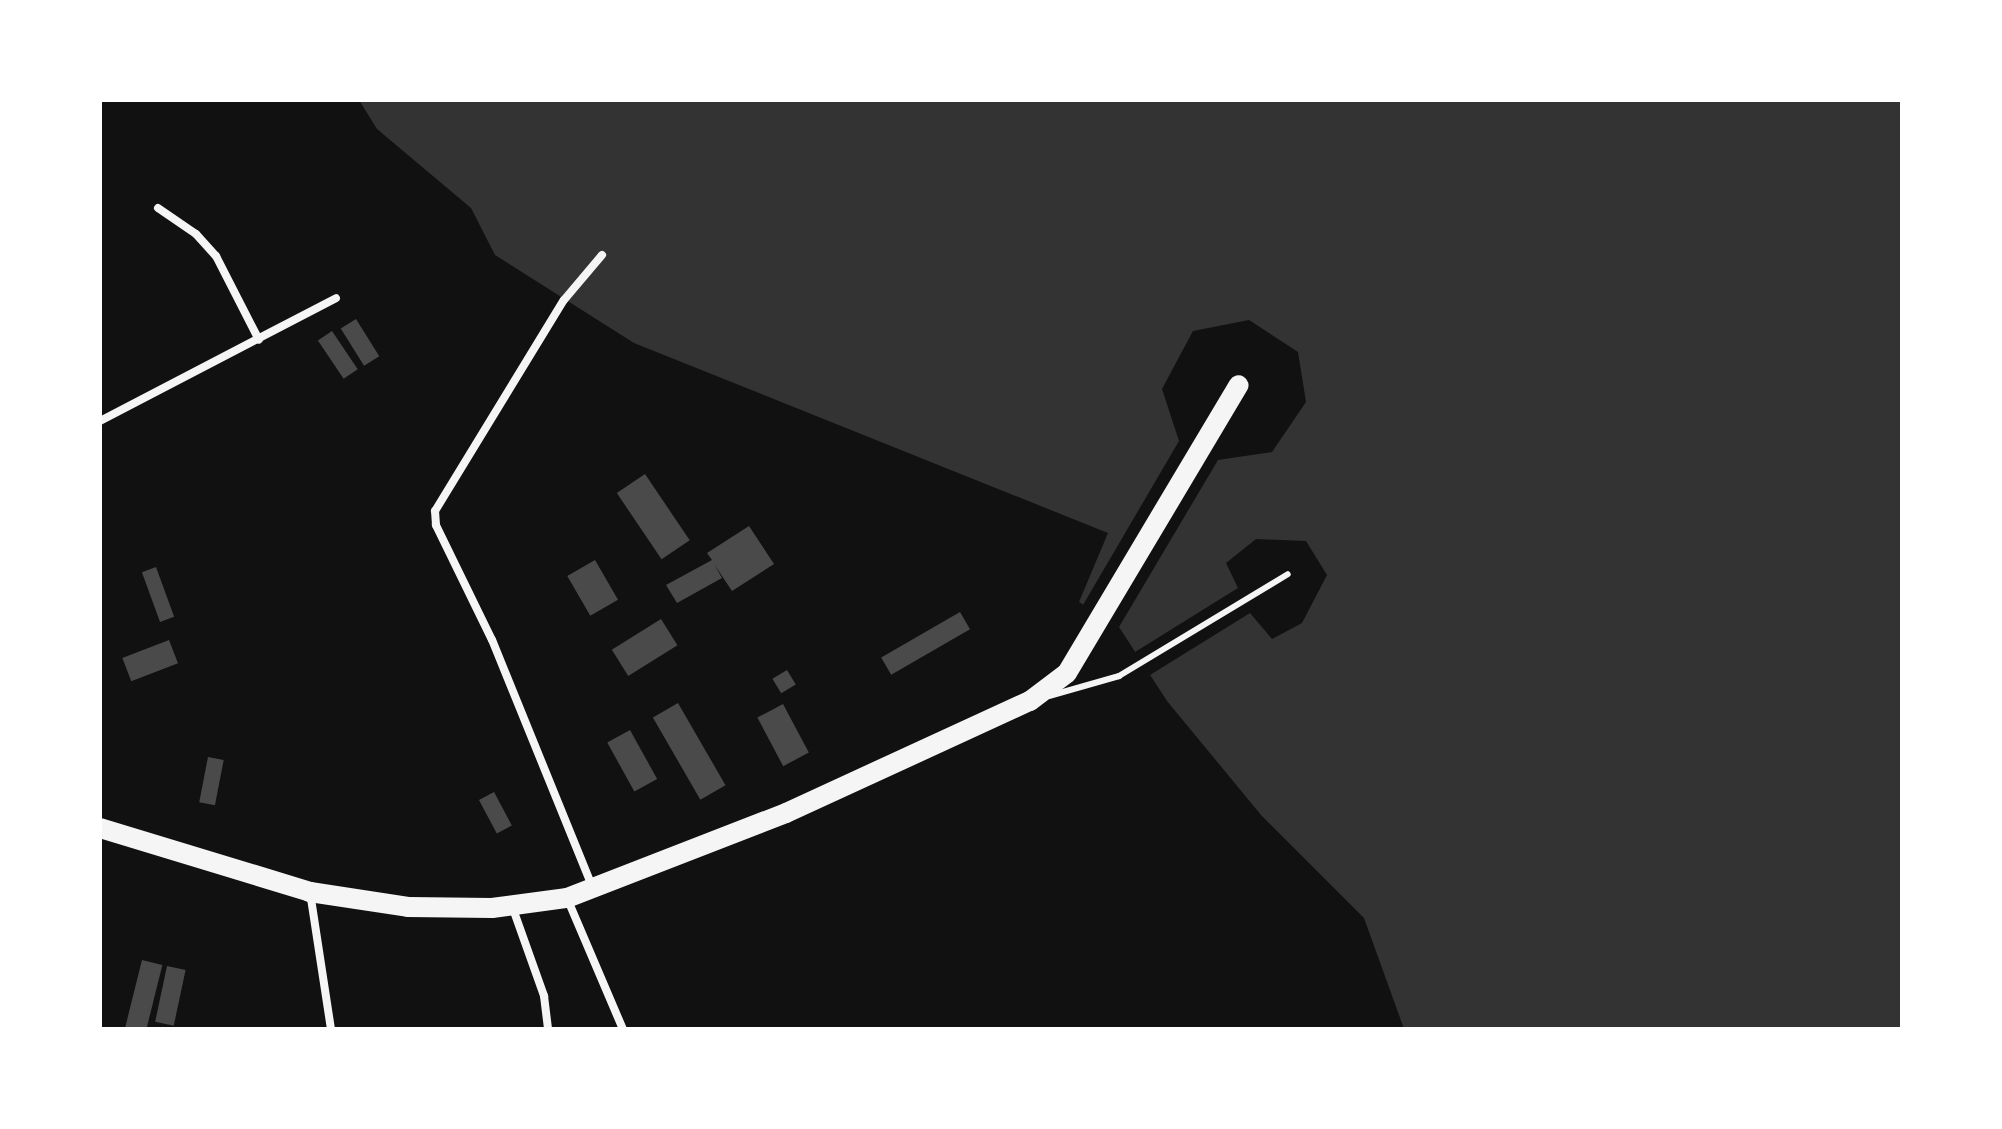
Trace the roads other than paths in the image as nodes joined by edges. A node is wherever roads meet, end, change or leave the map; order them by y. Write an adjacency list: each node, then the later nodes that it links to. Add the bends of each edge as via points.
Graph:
1 (158, 208): 4 (street, via 196,234 216,256)
2 (602, 255): 10 (street, via 564,300 435,511 436,525 492,640)
3 (336, 298): 4 (street)
4 (259, 340): 6 (street)
5 (1239, 385): 8 (main road, via 1067,673)
6 (100, 421)
7 (1288, 574): 8 (lane, via 1119,676)
8 (1030, 701): 10 (main road, via 786,813)
9 (100, 828): 11 (main road)
10 (592, 886): 12 (main road)
11 (310, 892): 13 (main road, via 408,907); 14 (street)
12 (567, 898): 13 (main road); 16 (street)
13 (511, 905): 15 (street, via 544,996)
14 (331, 1029)
15 (548, 1029)
16 (623, 1029)

